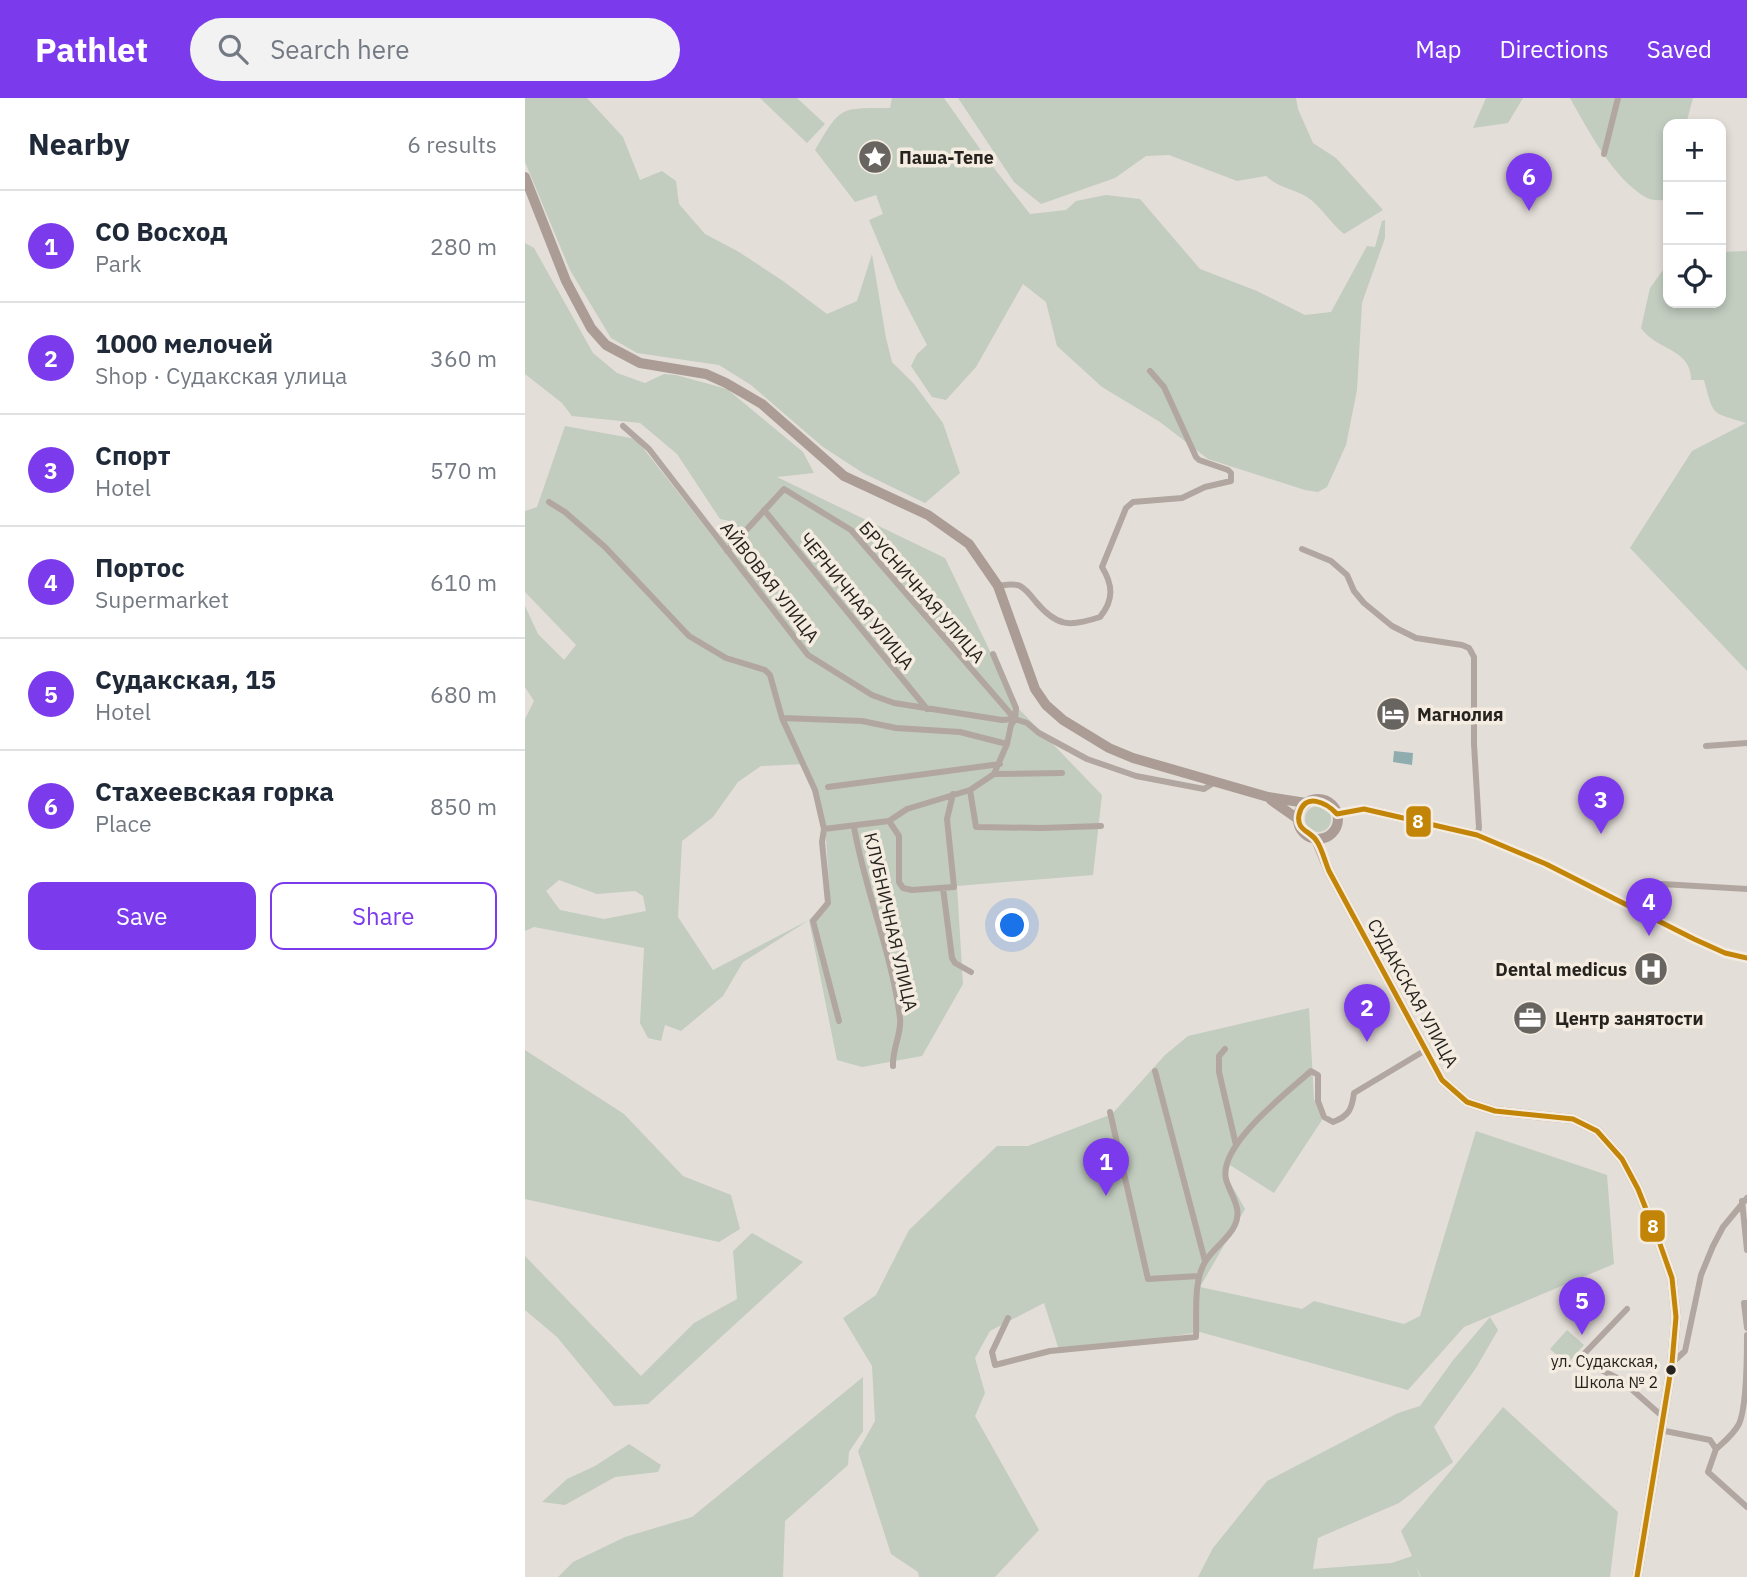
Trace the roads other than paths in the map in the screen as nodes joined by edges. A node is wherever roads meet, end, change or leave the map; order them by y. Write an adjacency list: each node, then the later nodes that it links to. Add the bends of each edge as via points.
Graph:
1 (1618, 98): 2 (street)
2 (1604, 154)
3 (525, 177): 10 (main road, via 566,281 605,345 640,363 706,374 762,404 843,477 951,529 969,544)
4 (1150, 371): 10 (street, via 1164,387 1196,457 1228,470 1231,481 1205,486 1182,498 1133,502 1126,508 1102,567 1111,598 1100,617 1064,624 1048,617 1020,586)
5 (623, 426): 9 (street, АЙВОВАЯ УЛИЦА, via 649,449)
6 (549, 502): 13 (street, via 605,547 689,636 726,657 765,670)
7 (764, 510): 9 (street); 12 (street, ЧЕРНИЧНАЯ УЛИЦА); 14 (street, БРУСНИЧНАЯ УЛИЦА, via 784,489 851,530)
8 (1302, 549): 33 (street, via 1331,561 1347,575 1364,603 1392,626 1416,638 1461,645 1472,652)
9 (727, 551): 12 (street, АЙВОВАЯ УЛИЦА, via 808,655 872,695)
10 (998, 586): 21 (main road, via 1035,689 1046,705 1109,748)
11 (993, 654): 14 (street, via 1016,708)
12 (927, 709): 14 (street, АЙВОВАЯ УЛИЦА)
13 (782, 718): 16 (street, via 960,732); 32 (street, via 814,790)
14 (1015, 719): 16 (street); 21 (street, via 1087,759 1136,776 1204,789)
15 (1747, 743): 17 (street)
16 (1007, 744): 18 (street)
17 (1706, 746)
18 (1000, 764): 20 (street); 22 (street)
19 (1062, 773): 20 (street)
20 (994, 774): 23 (street)
21 (1217, 781): 25 (main road)
22 (828, 787)
23 (970, 790): 24 (street); 30 (street, via 976,827)
24 (953, 794): 29 (street, via 907,809); 35 (street, via 947,819 954,887)
25 (1268, 797): 26 (main road); 28 (main road)
26 (1306, 803): 27 (main road, via 1318,799 1330,803); 28 (main road)
27 (1337, 814): 33 (main road, via 1364,809); 34 (main road, via 1337,827)
28 (1298, 819): 34 (main road, via 1300,829)
29 (889, 821): 31 (street); 35 (street, via 899,836 899,882 903,888)
30 (1101, 826)
31 (854, 827): 32 (street); 43 (street, КЛУБНИЧНАЯ УЛИЦА, via 901,1021)
32 (824, 829): 40 (street, via 828,904 813,920)
33 (1477, 835): 37 (main road)
34 (1316, 839): 42 (main road, СУДАКСКАЯ УЛИЦА)
35 (943, 888): 39 (street, via 952,958)
36 (1747, 889): 37 (street, via 1662,884)
37 (1662, 922): 38 (main road, via 1725,953)
38 (1747, 958)
39 (971, 972)
40 (839, 1021)
41 (1225, 1049): 46 (street, via 1219,1056 1220,1072)
42 (1424, 1051): 46 (street, via 1354,1093 1352,1109 1333,1122 1324,1117 1318,1101 1318,1075 1311,1071); 56 (main road, СУДАКСКАЯ УЛИЦА, via 1442,1080 1467,1102 1495,1111 1573,1119 1597,1131 1622,1159 1672,1278 1676,1317)
43 (894, 1066)
44 (1155, 1071): 49 (street)
45 (1110, 1112): 50 (street, via 1148,1279)
46 (1236, 1145): 49 (street, via 1225,1176 1239,1213 1224,1242)
47 (1744, 1200): 48 (street); 56 (street, via 1723,1227 1701,1275 1685,1351)
48 (1747, 1250)
49 (1205, 1261): 50 (street)
50 (1199, 1276): 53 (street, via 1196,1337 1050,1351 995,1365 992,1352)
51 (1747, 1303): 54 (street)
52 (1627, 1309): 57 (street, via 1582,1360 1621,1380)
53 (1008, 1318)
54 (1747, 1328)
55 (1747, 1335): 59 (street, via 1740,1422)
56 (1672, 1363): 57 (main road, СУДАКСКАЯ УЛИЦА)
57 (1662, 1416): 58 (main road, СУДАКСКАЯ УЛИЦА)
58 (1660, 1430): 59 (street, via 1710,1440); 61 (main road, СУДАКСКАЯ УЛИЦА)
59 (1716, 1449): 60 (street, via 1708,1472)
60 (1747, 1507)
61 (1637, 1577)

